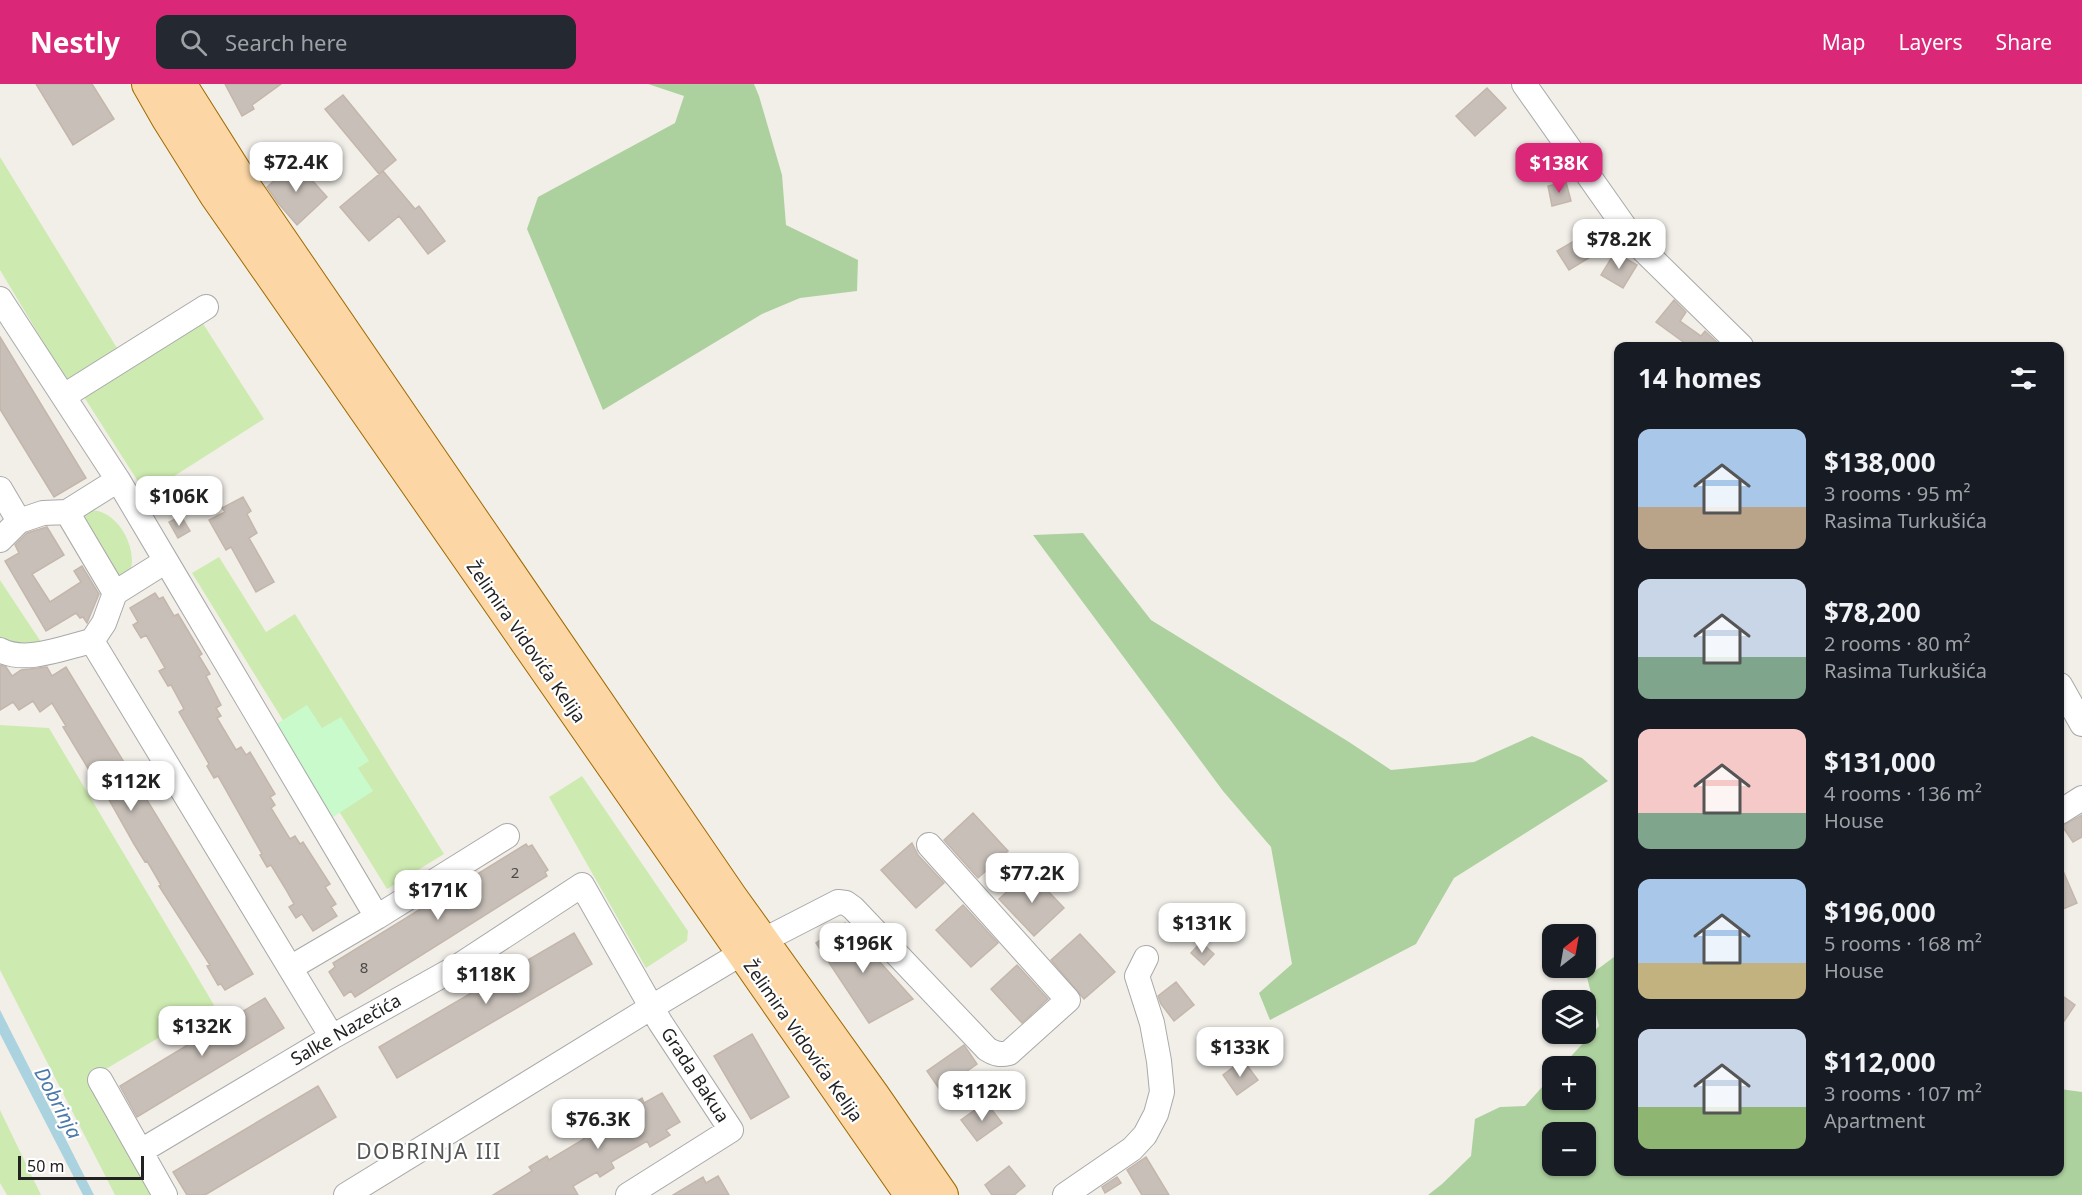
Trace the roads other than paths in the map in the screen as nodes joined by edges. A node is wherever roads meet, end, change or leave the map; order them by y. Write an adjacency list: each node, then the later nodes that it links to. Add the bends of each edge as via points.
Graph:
1 (148, 84): 24 (main road, Želimira Vidovića Kelija, via 216,194)
2 (180, 84): 24 (main road, Želimira Vidovića Kelija)
3 (1524, 84): 6 (street, via 1636,243)
4 (0, 299): 7 (street)
5 (206, 307): 7 (street)
6 (1737, 342)
7 (64, 396): 8 (street)
8 (118, 480): 10 (street); 13 (street)
9 (0, 489): 11 (street)
10 (67, 512): 11 (street, via 44,513); 14 (street)
11 (19, 521): 12 (street)
12 (0, 540)
13 (166, 561): 14 (street); 23 (street)
14 (115, 593): 15 (street, via 104,623)
15 (92, 641): 16 (street, via 29,655); 26 (street)
16 (0, 650)
17 (2064, 692): 18 (street)
18 (2082, 724)
19 (2082, 798): 20 (street)
20 (2064, 809)
21 (507, 836): 23 (street)
22 (929, 845): 24 (street, via 1068,1000 1009,1053 1002,1055 987,1049 846,903 830,904)
23 (377, 917): 26 (street)
24 (752, 947): 27 (street); 34 (main road, Želimira Vidovića Kelija); 35 (main road, Želimira Vidovića Kelija, via 873,1095)
25 (1146, 957): 36 (street, via 1137,976 1159,1061 1162,1092 1156,1114 1132,1149)
26 (290, 968): 28 (street)
27 (652, 1007): 28 (street, Salke Nazečića, via 582,885 457,967); 32 (street); 33 (street, Grada Bakua, via 731,1130)
28 (332, 1037): 30 (street, Salke Nazečića)
29 (100, 1080): 30 (street)
30 (141, 1151): 31 (street)
31 (165, 1195)
32 (346, 1195)
33 (628, 1195)
34 (910, 1195)
35 (942, 1195)
36 (1065, 1195)

